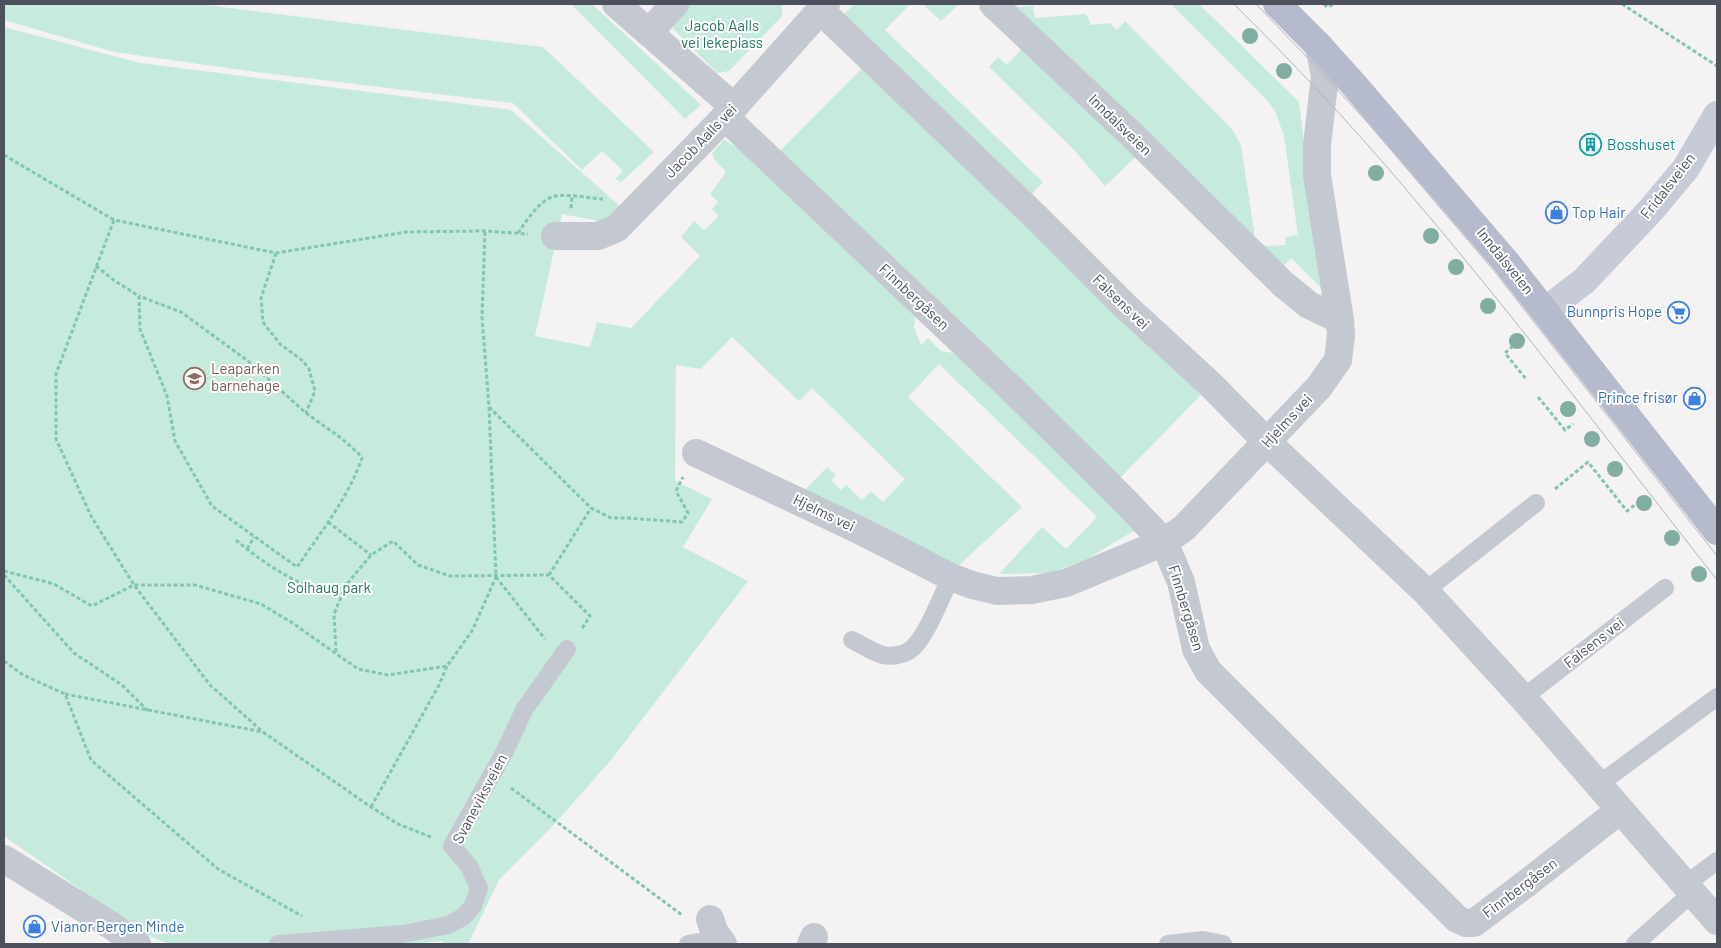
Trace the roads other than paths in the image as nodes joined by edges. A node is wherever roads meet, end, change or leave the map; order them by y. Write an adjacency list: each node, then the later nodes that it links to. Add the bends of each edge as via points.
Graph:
1 (616, 4): 6 (street, Finnbergåsen)
2 (675, 4): 6 (street)
3 (993, 4): 12 (street, Inndalsveien, via 1283,284 1309,305)
4 (1278, 4): 7 (main road, Inndalsveien)
5 (813, 9): 8 (street, Jacob Aalls vei); 13 (street, Falsens vei, via 1039,220)
6 (649, 32): 8 (street, Finnbergåsen)
7 (1319, 46): 11 (main road, Inndalsveien, via 1503,257); 12 (street, Hjelms vei, via 1325,76 1317,175)
8 (729, 112): 10 (street, Jacob Aalls vei, via 616,228 598,236); 17 (street, Finnbergåsen)
9 (1717, 114): 11 (street, Fridalsveien, via 1686,168 1651,210 1584,282)
10 (555, 236)
11 (1545, 311): 16 (main road, Inndalsveien)
12 (1340, 320): 13 (street, Hjelms vei, via 1338,360 1319,387)
13 (1267, 442): 17 (street, Hjelms vei, via 1184,528); 20 (street, Falsens vei)
14 (696, 452): 18 (street, Hjelms vei)
15 (1536, 503): 20 (lane)
16 (1717, 531)
17 (1164, 542): 18 (street, Hjelms vei, via 1066,583 1032,590 997,591); 26 (street, Finnbergåsen, via 1181,582 1196,649 1208,671 1457,919 1466,924 1474,923)
18 (951, 577): 21 (lane, via 926,628 910,650 885,656)
19 (1665, 588): 24 (lane, Falsens vei)
20 (1424, 591): 24 (street, Falsens vei)
21 (852, 640)
22 (567, 649): 33 (lane, Svaneviksveien, via 524,710 452,846 469,866 479,888 473,906 463,917 448,925 402,934)
23 (1717, 696): 25 (lane)
24 (1523, 698): 25 (street, Falsens vei)
25 (1598, 785): 26 (street, Falsens vei)
26 (1620, 810): 29 (street, Falsens vei)
27 (4, 859): 32 (street)
28 (1717, 860): 29 (lane)
29 (1689, 889): 30 (street, Falsens vei); 38 (lane)
30 (1717, 921)
31 (706, 928): 34 (lane, via 712,941); 35 (street, via 714,931)
32 (137, 944)
33 (278, 944)
34 (688, 944)
35 (723, 944)
36 (1168, 944): 37 (lane, via 1203,940)
37 (1223, 944)
38 (1635, 944)

